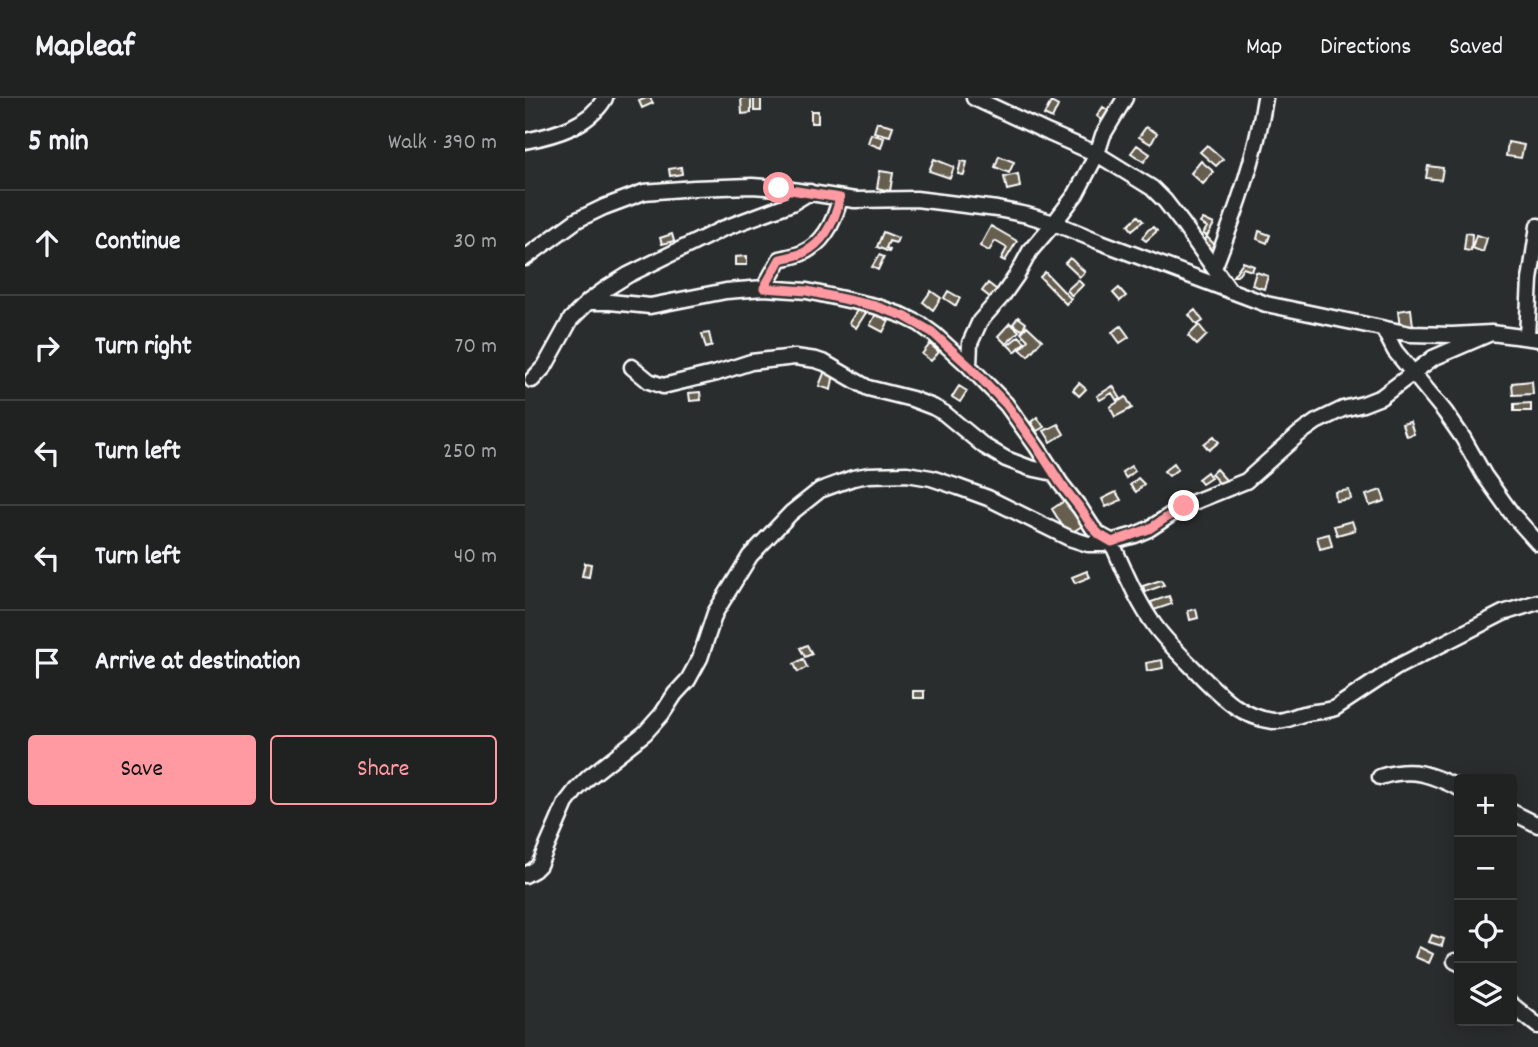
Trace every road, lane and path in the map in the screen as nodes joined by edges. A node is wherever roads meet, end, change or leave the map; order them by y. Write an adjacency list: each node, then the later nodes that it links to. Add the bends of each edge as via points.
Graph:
1 (605, 98): 6 (street, via 589,117 570,128)
2 (974, 98): 5 (street)
3 (1125, 98): 7 (street)
4 (1265, 98): 13 (street, via 1249,172)
5 (1001, 104): 7 (street)
6 (525, 141)
7 (1097, 153): 10 (street, via 1076,194); 13 (street, via 1152,188)
8 (810, 192): 9 (street); 12 (street, via 751,186 644,192 577,220); 16 (street, via 628,275)
9 (840, 198): 10 (street, via 916,199 997,209); 14 (street, via 824,236 804,252 780,259)
10 (1054, 223): 15 (street); 20 (street, via 980,321 970,343)
11 (1538, 226): 19 (street, via 1530,280)
12 (525, 258)
13 (1215, 268): 15 (street)
14 (764, 288): 16 (street, via 650,306); 20 (street, via 807,291 889,310 932,332)
15 (1230, 291): 17 (street, via 1266,304)
16 (588, 302): 23 (street, via 571,319)
17 (1384, 330): 18 (street, via 1424,335); 22 (street)
18 (1491, 333): 19 (street); 22 (street, via 1433,358)
19 (1533, 338)
20 (969, 366): 24 (street, via 1014,415)
21 (632, 367): 24 (street, via 663,386 751,362 816,360 868,388 933,407 1006,459)
22 (1415, 373): 25 (street, via 1381,397 1316,422 1246,481); 26 (street, via 1463,438 1483,475)
23 (532, 380)
24 (1053, 473): 25 (street, via 1096,532)
25 (1112, 542): 27 (street, via 1153,624 1183,659 1240,712 1274,721 1335,708 1397,667 1503,613); 32 (street, via 1094,545 1069,538 988,498 931,478 869,475 820,490 750,556 715,613 688,680 645,733 576,790 539,864)
26 (1538, 543)
27 (1538, 602)
28 (1380, 777): 29 (street, via 1416,772)
29 (1454, 786)
30 (1517, 814): 31 (street)
31 (1538, 825)
32 (525, 875)
33 (1517, 1009): 34 (street)
34 (1538, 1026)

